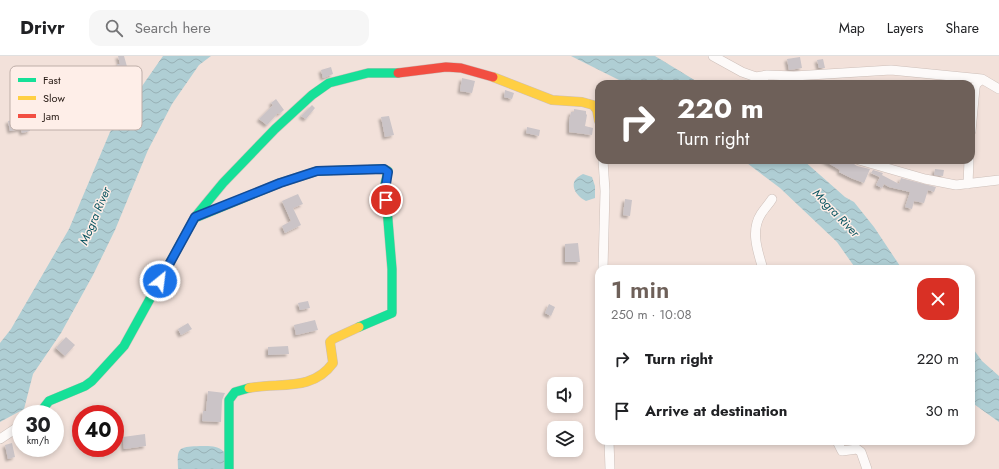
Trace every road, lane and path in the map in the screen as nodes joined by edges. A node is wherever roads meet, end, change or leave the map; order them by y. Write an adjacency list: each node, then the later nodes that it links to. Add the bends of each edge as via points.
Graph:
1 (713, 56): 2 (street)
2 (756, 77): 3 (street); 4 (street, via 891,70)
3 (760, 80)
4 (982, 80): 5 (street); 6 (street)
5 (975, 86)
6 (999, 89)
7 (595, 108): 14 (street, via 577,102 552,100 462,68 368,73 329,83 275,129)
8 (603, 164): 15 (street)
9 (873, 164): 12 (street, via 925,179 956,185)
10 (969, 164): 12 (street)
11 (999, 180): 12 (street)
12 (968, 184)
13 (772, 199): 16 (street, via 760,215 755,236)
14 (195, 217): 17 (street, via 124,346 89,384 56,397); 22 (street, via 317,171 384,169 388,172 386,184 392,269 392,312 333,339 330,342 333,363 325,374 314,380 235,392 229,400)
15 (603, 265)
16 (762, 265)
17 (46, 405)
18 (12, 431): 19 (street)
19 (0, 439)
20 (609, 445): 23 (street)
21 (839, 445): 24 (street, via 842,451 857,449 861,452)
22 (229, 469)
23 (610, 469)
24 (867, 469)

